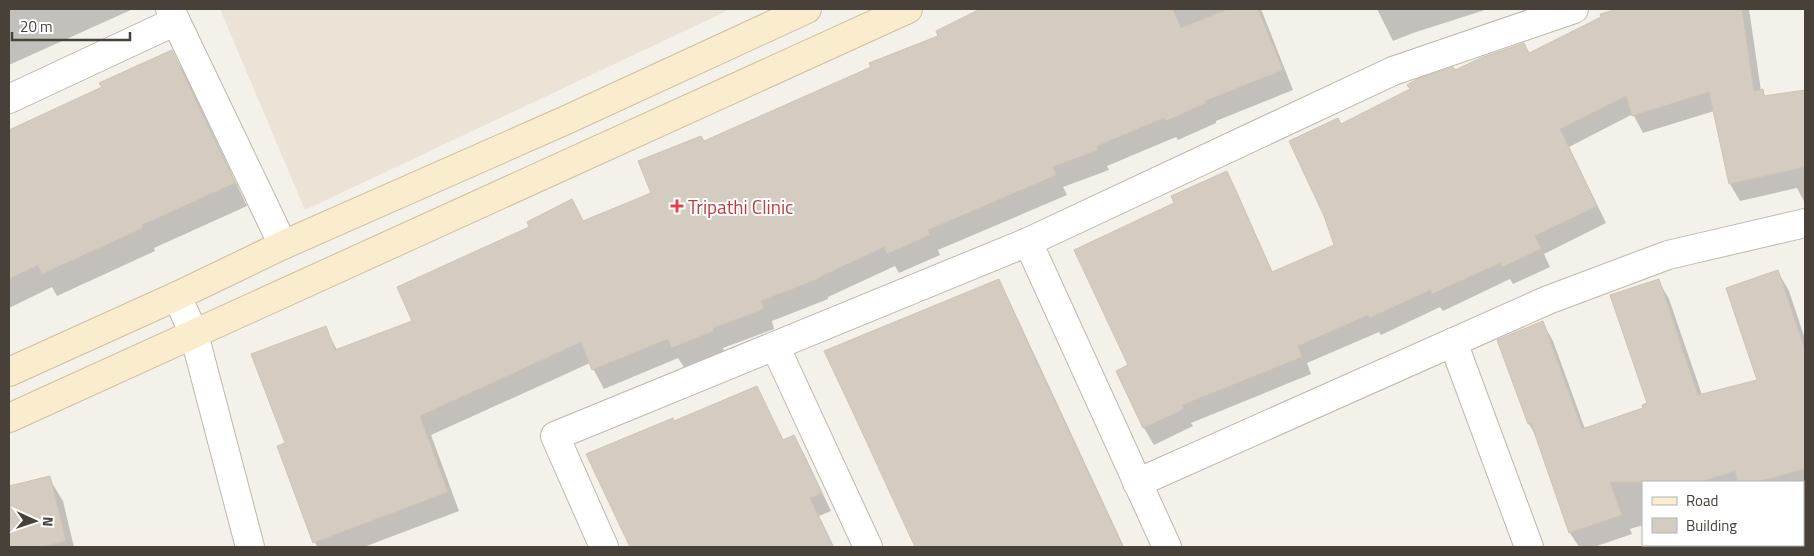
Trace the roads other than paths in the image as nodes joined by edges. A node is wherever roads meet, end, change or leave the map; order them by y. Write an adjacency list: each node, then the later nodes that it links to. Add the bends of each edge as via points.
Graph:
1 (807, 9): 8 (street)
2 (908, 9): 10 (street)
3 (1574, 9): 7 (street, via 1393,72)
4 (173, 15): 5 (street); 8 (street)
5 (9, 98)
6 (1805, 223): 11 (street, via 1668,255 1548,300)
7 (1028, 242): 12 (street); 15 (street)
8 (283, 245): 9 (street)
9 (177, 296): 10 (street); 13 (street)
10 (194, 334): 14 (street); 16 (street)
11 (1453, 342): 15 (street); 20 (street)
12 (775, 346): 17 (street, via 555,436); 18 (street)
13 (9, 372)
14 (9, 418)
15 (1137, 483): 19 (street)
16 (250, 547)
17 (604, 547)
18 (868, 547)
19 (1166, 547)
20 (1529, 547)

